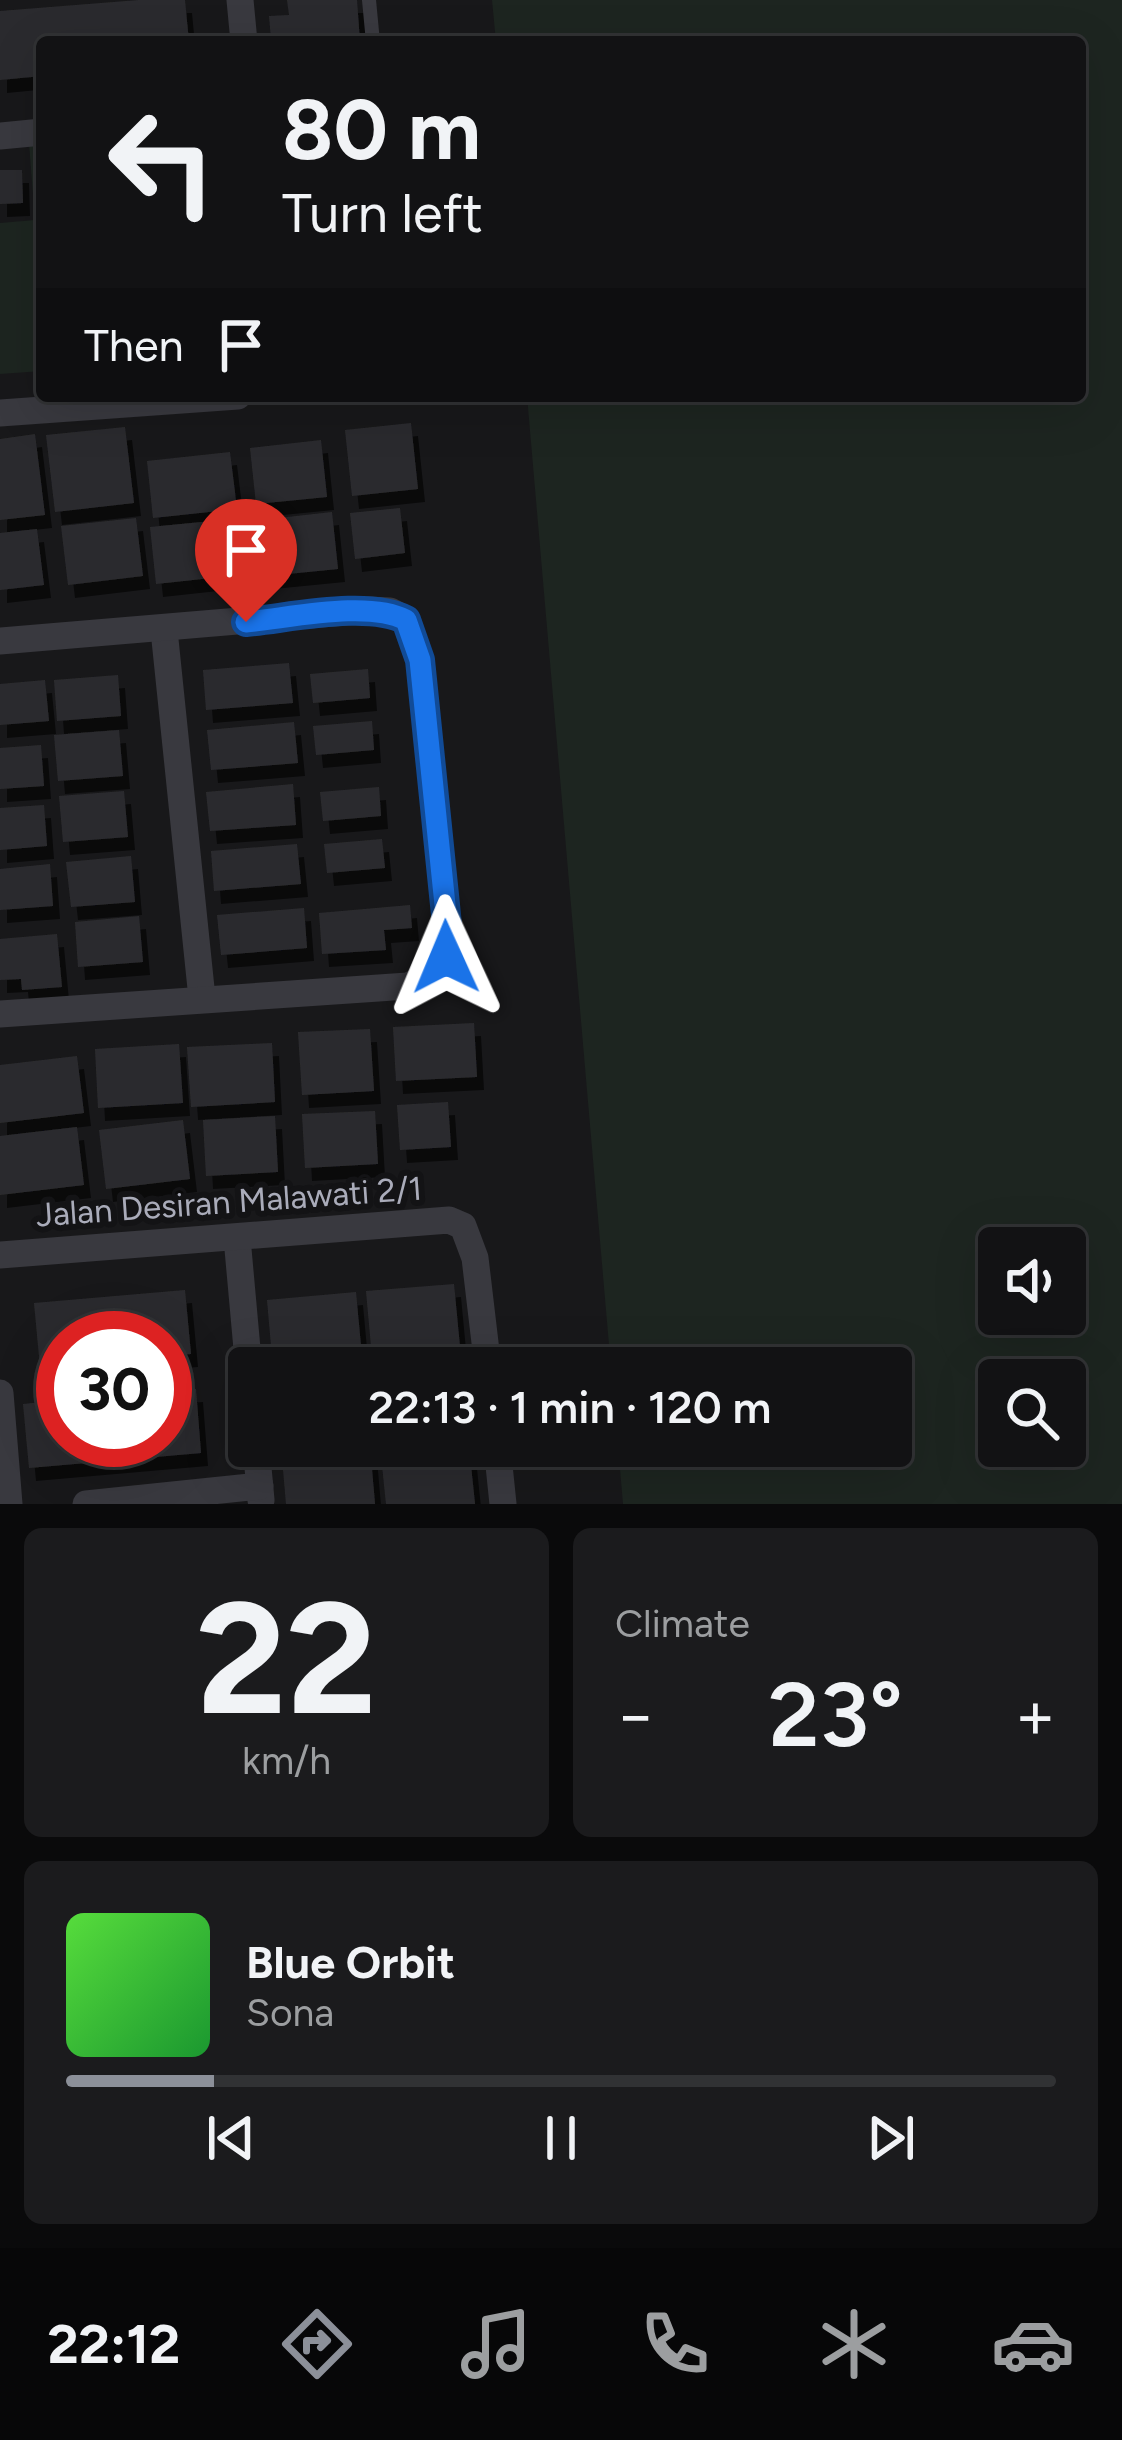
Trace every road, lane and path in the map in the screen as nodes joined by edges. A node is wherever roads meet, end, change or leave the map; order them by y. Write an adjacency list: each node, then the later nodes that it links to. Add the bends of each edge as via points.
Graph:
1 (240, 0): 3 (street)
2 (370, 0): 4 (lane)
3 (243, 36)
4 (373, 36)
5 (36, 133): 6 (street)
6 (0, 136)
7 (154, 402): 8 (street)
8 (0, 413)
9 (164, 630): 10 (street); 11 (street); 11 (street, via 390,611 406,620 420,660 449,944 438,972 408,986)
10 (0, 641)
11 (202, 998): 12 (street)
12 (0, 1014)
13 (236, 1238): 14 (street, Jalan Desiran Malawati 2/1); 15 (street); 16 (street, Jalan Desiran Malawati 2/1, via 432,1220 464,1226 476,1258)
14 (0, 1255)
15 (247, 1347)
16 (486, 1347)
17 (0, 1393): 20 (street)
18 (499, 1467): 22 (street)
19 (261, 1495): 21 (street)
20 (9, 1504)
21 (86, 1504)
22 (503, 1504)

